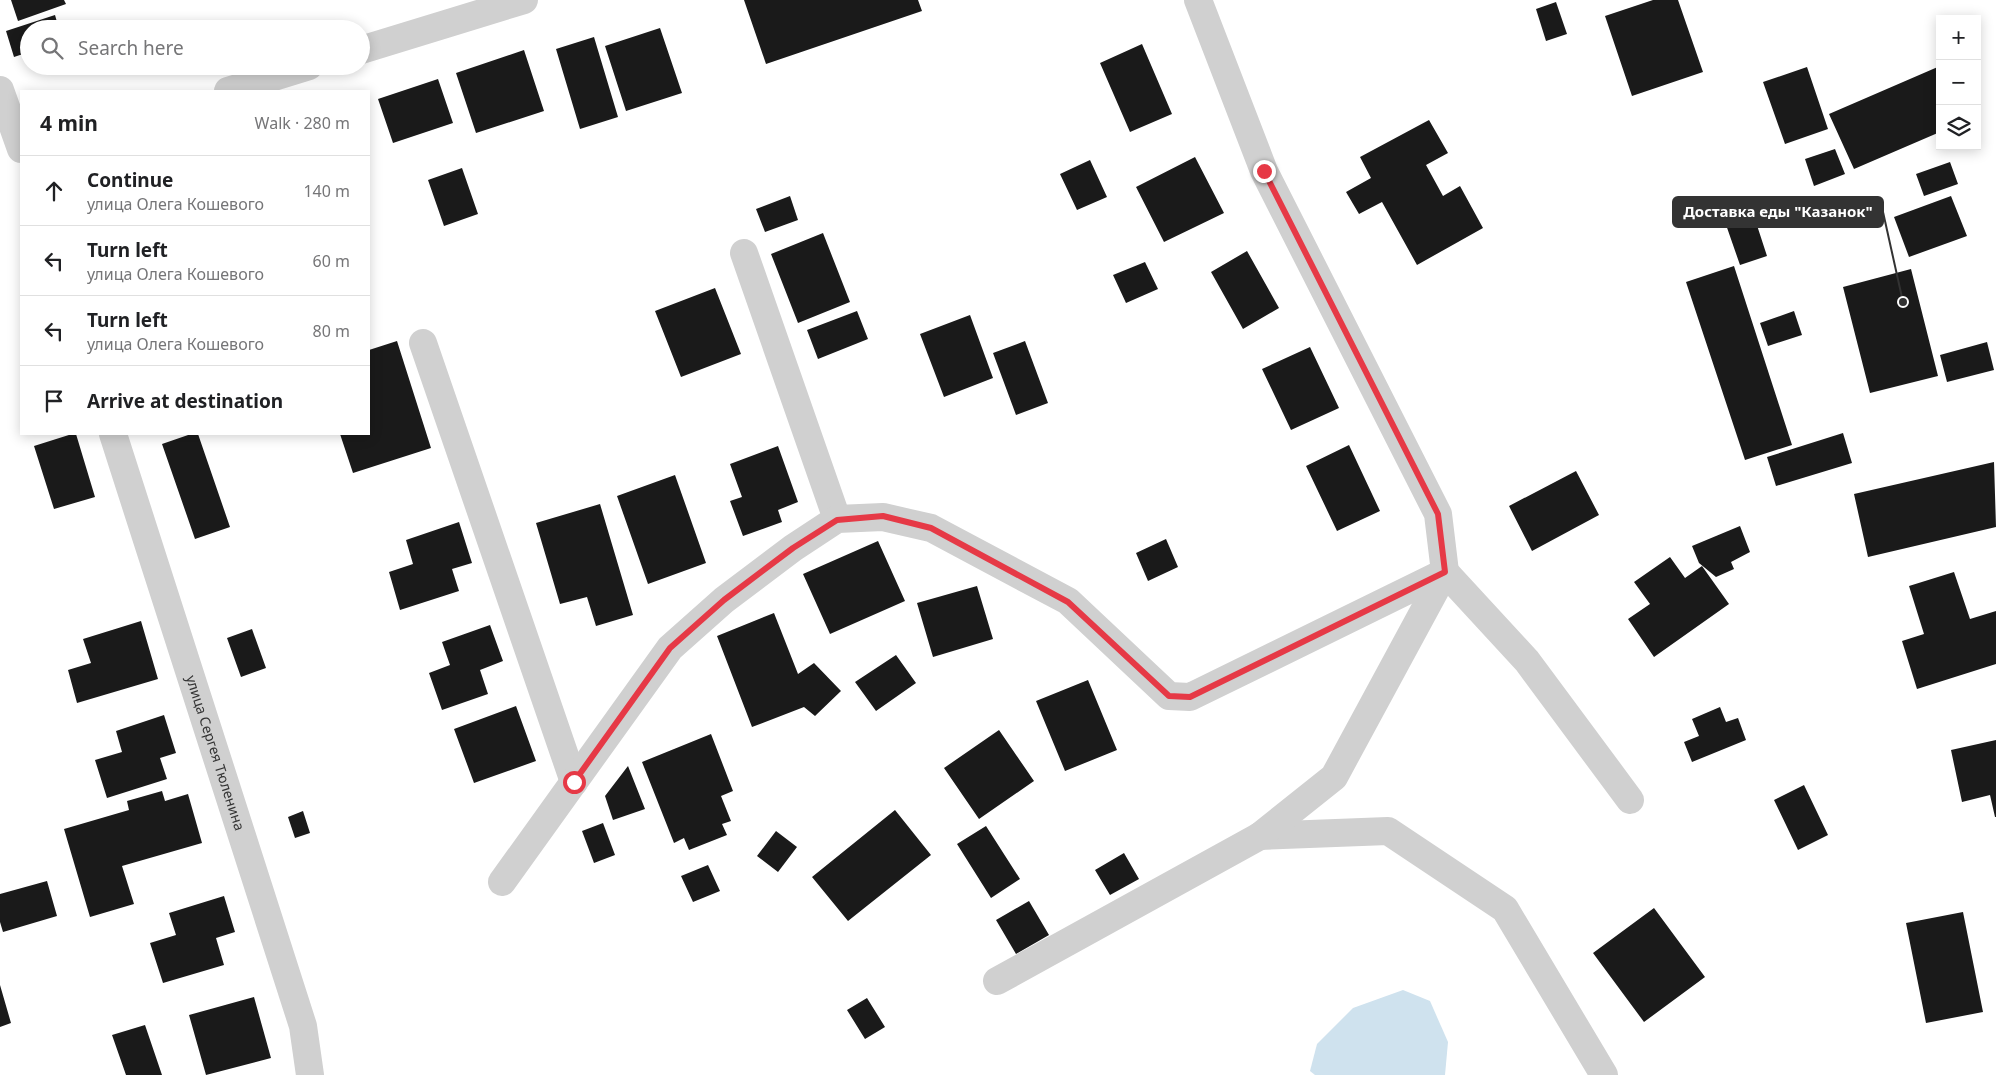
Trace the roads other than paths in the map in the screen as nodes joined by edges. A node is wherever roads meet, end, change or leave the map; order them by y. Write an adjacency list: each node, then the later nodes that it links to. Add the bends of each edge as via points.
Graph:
1 (524, 0): 3 (street)
2 (1198, 0): 12 (street, via 1264,171 1438,514)
3 (370, 47)
4 (280, 75): 6 (street)
5 (0, 90): 7 (street)
6 (231, 90)
7 (20, 146)
8 (744, 253): 11 (street)
9 (423, 343): 13 (street)
10 (113, 435): 18 (street, улица Сергея Тюленина, via 303,1026)
11 (837, 520): 12 (street, via 883,516 931,528 1068,602 1169,696 1190,697); 13 (street, via 793,548 724,600 670,648)
12 (1445, 572): 14 (street, via 1528,661); 15 (street, via 1334,777)
13 (574, 782): 16 (street)
14 (1630, 800)
15 (1260, 836): 17 (street); 19 (street, via 1388,831 1505,909)
16 (502, 882)
17 (997, 981)
18 (310, 1075)
19 (1604, 1075)

